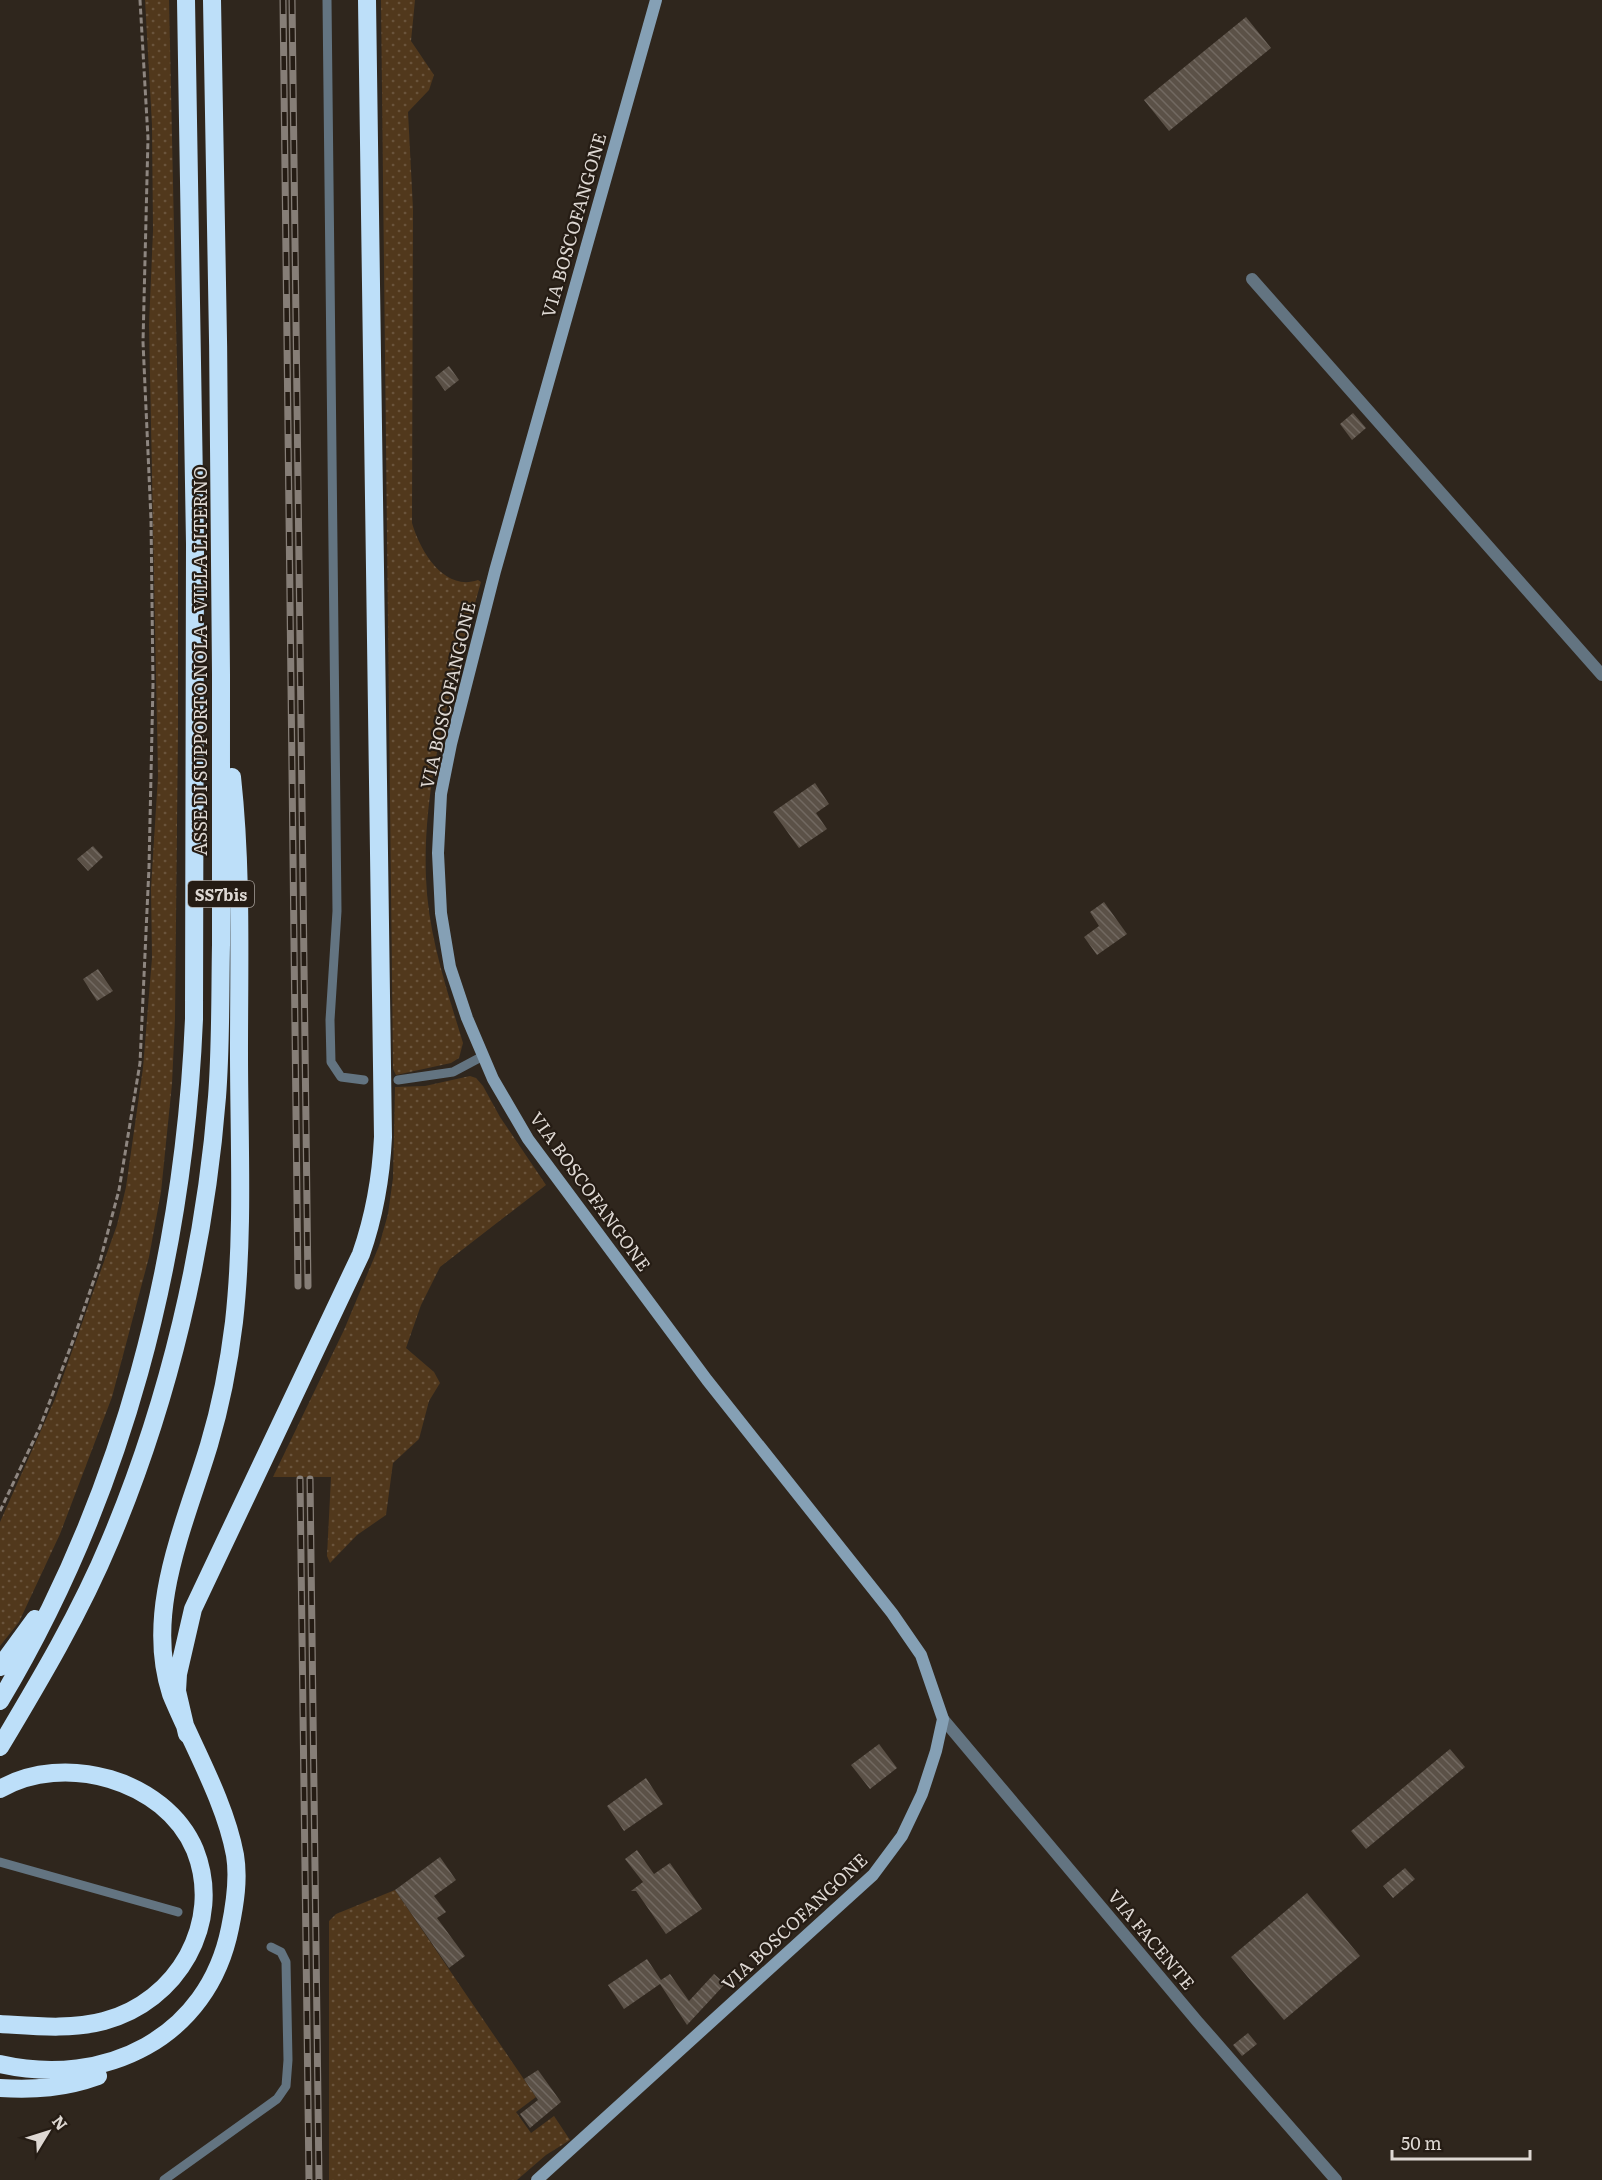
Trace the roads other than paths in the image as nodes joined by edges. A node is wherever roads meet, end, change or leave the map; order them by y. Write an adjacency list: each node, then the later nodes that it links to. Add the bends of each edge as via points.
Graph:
1 (186, 0): 12 (highway, ASSE DI SUPPORTO NOLA - VILLA LITERNO / SS7bis, via 195,544 191,1096 170,1246 148,1342 120,1436)
2 (212, 0): 8 (highway, ASSE DI SUPPORTO NOLA - VILLA LITERNO / SS7bis)
3 (327, 0): 10 (lane, via 337,899 331,1062 340,1077)
4 (368, 0): 16 (highway, via 383,1137 380,1186 361,1254 193,1609 177,1691)
5 (656, 0): 9 (street, VIA BOSCOFANGONE, via 495,571 441,794 441,913 450,967)
6 (1252, 279): 7 (street)
7 (1602, 675)
8 (221, 698): 16 (highway, via 239,872 239,1272 226,1376 161,1620 164,1670); 17 (highway, ASSE DI SUPPORTO NOLA - VILLA LITERNO / SS7bis, via 217,1096 195,1256 146,1443 110,1541 82,1600)
9 (483, 1056): 11 (lane, via 453,1072); 15 (street, VIA BOSCOFANGONE, via 528,1139 581,1212 707,1380 898,1621 921,1655)
10 (364, 1080)
11 (398, 1080)
12 (68, 1571): 13 (highway); 14 (highway, ASSE DI SUPPORTO NOLA - VILLA LITERNO / SS7bis)
13 (0, 1667)
14 (0, 1701)
15 (943, 1719): 27 (street, VIA BOSCOFANGONE, via 936,1751 912,1815 902,1836 873,1875); 28 (street, VIA FACENTE)
16 (187, 1734): 23 (highway, via 223,1812 237,1881 228,1941 217,1970 192,2010)
17 (0, 1747)
18 (0, 1789): 22 (highway, via 33,1774 63,1770 123,1784 151,1798 174,1820 195,1850 203,1897 202,1921 182,1969 147,2003 104,2022 59,2027)
19 (0, 1862): 20 (lane)
20 (178, 1912)
21 (271, 1947): 26 (lane, via 281,1952 286,1962 286,2086 277,2099)
22 (0, 2024)
23 (156, 2042): 24 (highway, via 74,2070); 25 (highway, via 124,2064 60,2088)
24 (0, 2064)
25 (0, 2088)
26 (164, 2180)
27 (537, 2180)
28 (1336, 2180)

